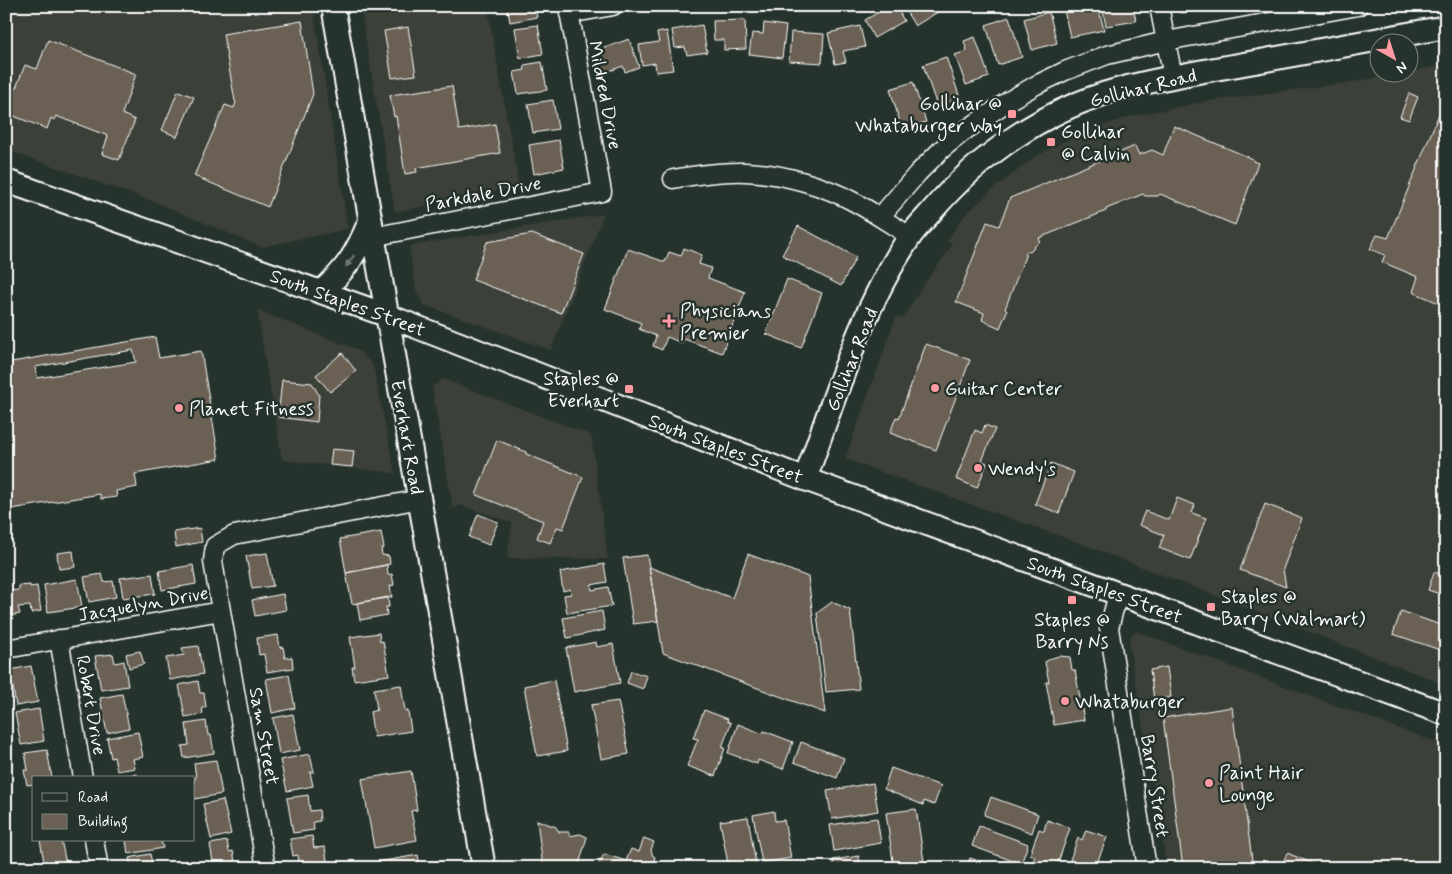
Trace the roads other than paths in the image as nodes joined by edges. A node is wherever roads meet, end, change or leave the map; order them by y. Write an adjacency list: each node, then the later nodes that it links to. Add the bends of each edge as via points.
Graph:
1 (333, 6): 13 (main road, Everhart Road)
2 (613, 6): 5 (street)
3 (1159, 6): 7 (street)
4 (1358, 6): 7 (street)
5 (569, 10): 11 (street, Mildred Drive)
6 (1446, 27): 8 (main road, Gollihar Road)
7 (1166, 42): 8 (street); 12 (street, via 1107,55 1065,71 1010,100 942,149)
8 (1173, 77): 14 (main road, Gollihar Road, via 1119,89 1080,103 1012,138 948,192)
9 (673, 179): 12 (street, via 738,172 793,179 836,194)
10 (6, 181): 15 (main road, South Staples Street)
11 (602, 192): 13 (street, Parkdale Drive)
12 (880, 217): 14 (street)
13 (370, 230): 15 (main road, one-way to 15, via 336,279); 16 (main road, Everhart Road)
14 (910, 236): 17 (main road, Gollihar Road, via 889,271 850,356)
15 (321, 292): 16 (main road, South Staples Street)
16 (386, 315): 17 (main road, South Staples Street); 18 (main road, Everhart Road)
17 (805, 479): 19 (main road, South Staples Street)
18 (420, 499): 20 (street, Jacquelyn Drive, via 234,535 215,546); 28 (main road, Everhart Road)
19 (1118, 594): 23 (main road, South Staples Street); 29 (street, Barry Street, via 1109,628)
20 (221, 611): 21 (street, Jacquelyn Drive); 27 (street, Sam Street)
21 (59, 640): 22 (street, Jacquelyn Drive); 24 (street, Robert Drive)
22 (6, 649)
23 (1446, 714)
24 (83, 776)
25 (94, 842): 26 (street)
26 (99, 868)
27 (266, 868)
28 (484, 868)
29 (1147, 868)

